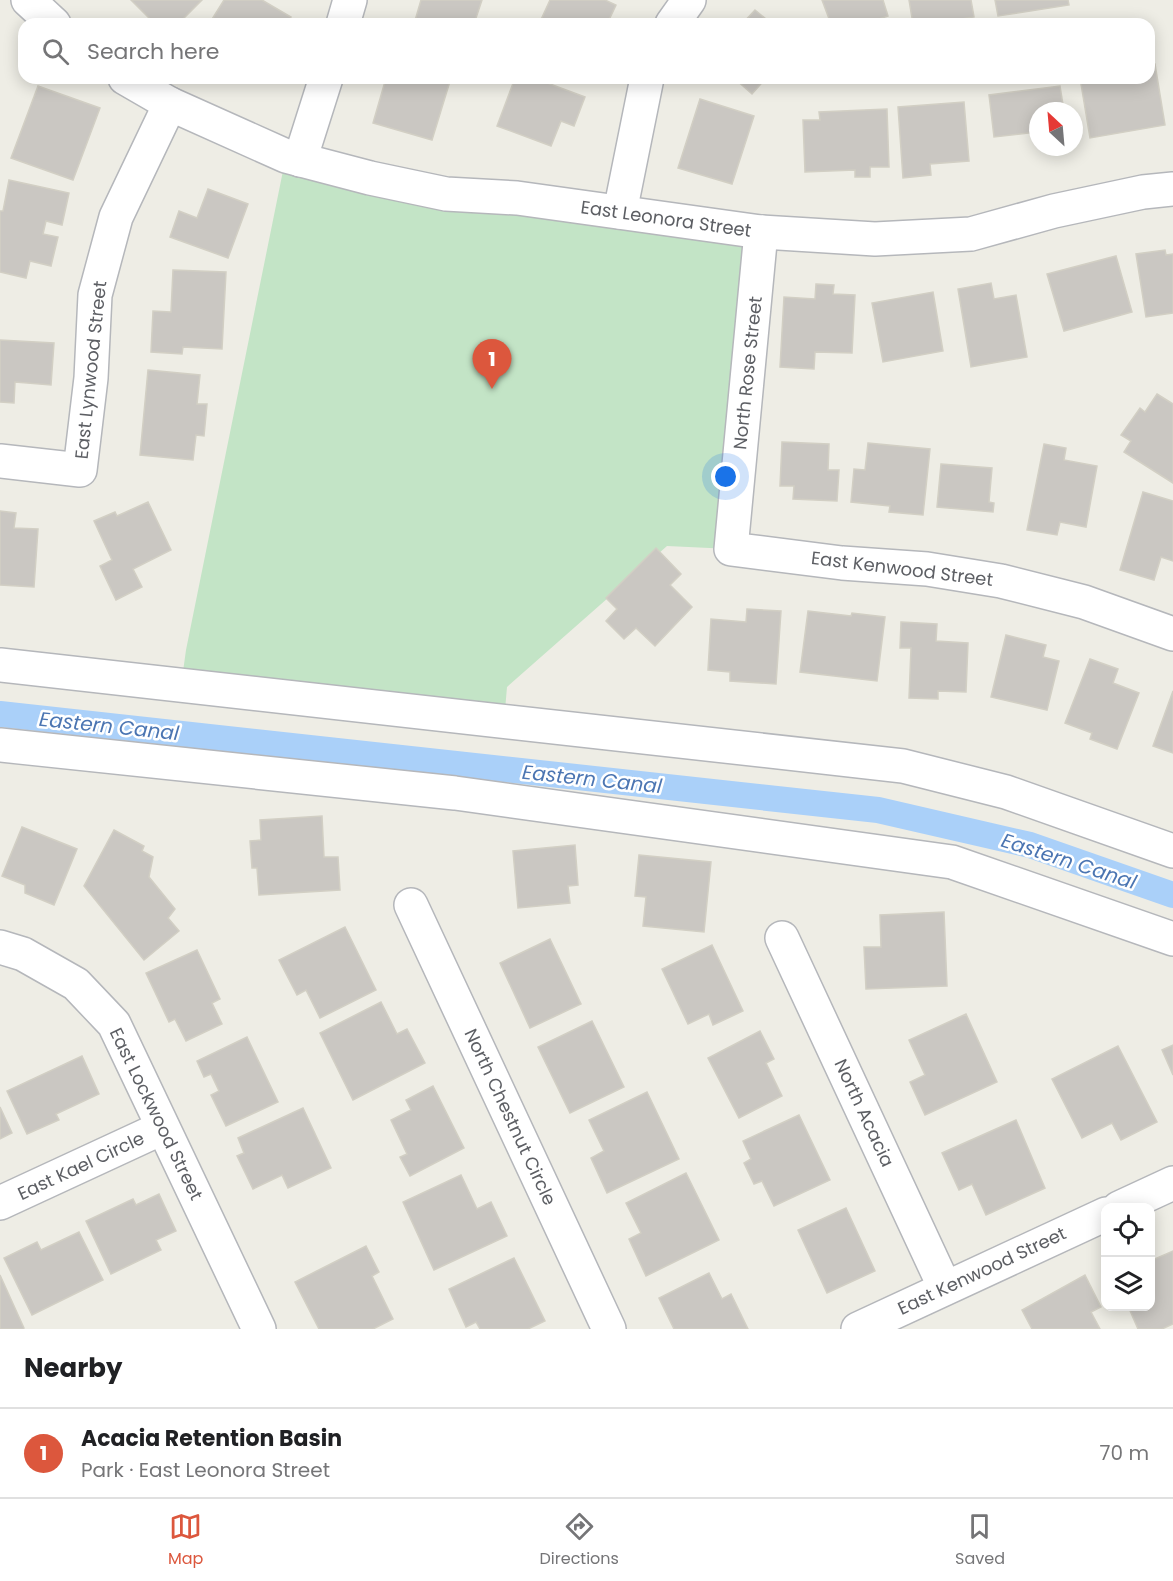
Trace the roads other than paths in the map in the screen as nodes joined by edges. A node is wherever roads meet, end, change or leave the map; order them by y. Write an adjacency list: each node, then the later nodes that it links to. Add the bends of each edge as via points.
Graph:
1 (28, 0): 4 (street)
2 (350, 0): 5 (street)
3 (689, 0): 6 (street)
4 (48, 18)
5 (345, 18)
6 (676, 18)
7 (135, 84): 10 (street)
8 (324, 84): 11 (street)
9 (646, 84): 13 (street)
10 (170, 104): 11 (street, East Leonora Street); 15 (street, East Lynwood Street, via 116,217 95,295 91,378 80,470)
11 (300, 160): 13 (street, East Leonora Street, via 446,194 517,198)
12 (1173, 189): 14 (street, East Leonora Street, via 1054,211 970,234 874,239)
13 (620, 212): 14 (street, East Leonora Street)
14 (761, 232): 16 (street, North Rose Street)
15 (0, 461)
16 (731, 549): 17 (street, East Kenwood Street, via 927,569 1001,581 1084,602)
17 (1173, 634)
18 (0, 665): 20 (street, via 903,766 1006,792)
19 (0, 746): 23 (street, via 455,793 952,862)
20 (1173, 851)
21 (411, 905): 32 (street, North Chestnut Circle)
22 (782, 938): 30 (street, North Acacia)
23 (1173, 939)
24 (0, 947): 25 (street, East Lockwood Street, via 23,954 76,984 114,1024)
25 (162, 1128): 27 (street, East Kael Circle); 31 (street, East Lockwood Street)
26 (1173, 1183): 28 (street)
27 (0, 1203)
28 (1130, 1203)
29 (1101, 1216): 30 (street, East Kenwood Street)
30 (945, 1288): 33 (street, East Kenwood Street)
31 (259, 1329)
32 (609, 1329)
33 (858, 1329)

